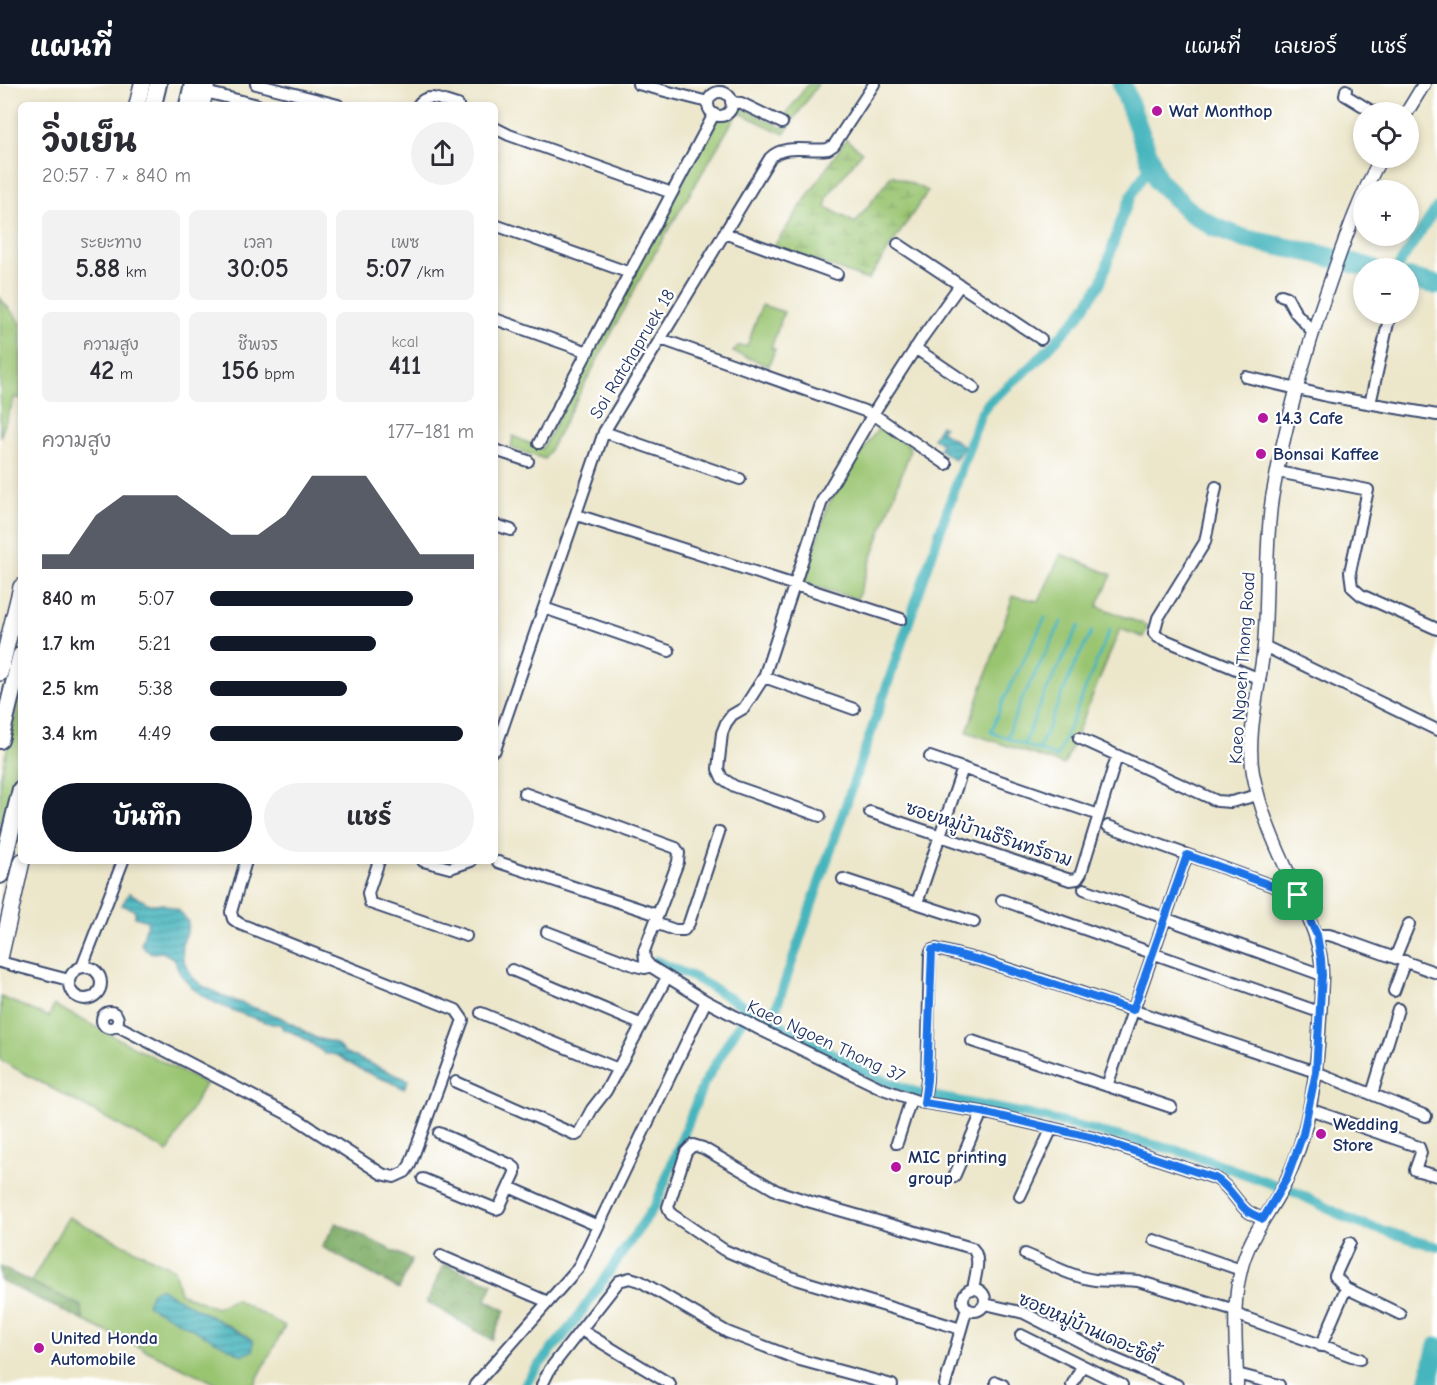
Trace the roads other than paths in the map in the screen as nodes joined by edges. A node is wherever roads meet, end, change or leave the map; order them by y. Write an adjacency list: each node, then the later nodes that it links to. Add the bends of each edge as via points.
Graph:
1 (142, 84): 11 (main road)
2 (158, 84): 12 (main road)
3 (256, 84): 10 (street)
4 (638, 84): 17 (street)
5 (874, 84): 26 (street, Soi Ratchapruek 18, via 834,145 828,149 786,149 775,153)
6 (1424, 84): 19 (street)
7 (1346, 90): 18 (street, via 1345,95)
8 (202, 91): 13 (main road); 14 (street)
9 (727, 93): 17 (street, via 715,93); 20 (street, via 731,108 727,114); 21 (street)
10 (307, 101)
11 (138, 102)
12 (154, 102)
13 (191, 102)
14 (246, 102)
15 (420, 102): 16 (street, via 428,97)
16 (447, 102)
17 (708, 102): 20 (street)
18 (1357, 102)
19 (1413, 102)
20 (714, 114): 24 (street)
21 (782, 123)
22 (498, 130): 24 (street)
23 (1376, 168): 34 (street, Kaeo Ngoen Thong Road, via 1354,212)
24 (672, 193): 28 (street)
25 (498, 226): 28 (street)
26 (724, 233): 29 (street); 35 (street, Soi Ratchapruek 18)
27 (898, 244): 30 (street)
28 (630, 273): 38 (street)
29 (837, 274)
30 (960, 285): 36 (street); 37 (street)
31 (1281, 295): 34 (street, via 1287,297)
32 (498, 320): 38 (street)
33 (1388, 324): 42 (street)
34 (1313, 332): 41 (street, Kaeo Ngoen Thong Road)
35 (661, 339): 43 (street); 45 (street, Soi Ratchapruek 18)
36 (1041, 339)
37 (915, 348): 40 (street); 43 (street)
38 (588, 352): 46 (street)
39 (1246, 377): 41 (street)
40 (974, 388)
41 (1295, 388): 42 (street); 50 (street, Kaeo Ngoen Thong Road)
42 (1370, 404): 44 (street)
43 (873, 414): 49 (street); 56 (street, via 822,501)
44 (1437, 415)
45 (604, 432): 51 (street); 53 (street, Soi Ratchapruek 18)
46 (539, 443)
47 (498, 451): 48 (street)
48 (528, 461)
49 (946, 464)
50 (1278, 472): 60 (street, via 1368,490 1350,572 1352,587 1361,595); 61 (street, Kaeo Ngoen Thong Road, via 1268,541)
51 (740, 479)
52 (1216, 487): 66 (street, via 1205,542 1158,618 1154,633)
53 (577, 515): 56 (street); 58 (street, Soi Ratchapruek 18)
54 (498, 526): 55 (street)
55 (511, 530)
56 (794, 586): 59 (street); 65 (street)
57 (18, 599): 64 (main road)
58 (544, 608): 62 (street); 71 (street, Soi Ratchapruek 18)
59 (901, 619)
60 (1437, 629)
61 (1264, 646): 66 (street, Kaeo Ngoen Thong Road); 68 (street)
62 (669, 651)
63 (18, 667): 70 (main road)
64 (0, 673)
65 (764, 677): 67 (street); 80 (street, via 744,708 726,723 718,769 722,778 734,786)
66 (1260, 679): 76 (street, Kaeo Ngoen Thong Road, via 1252,743)
67 (854, 709)
68 (1437, 730)
69 (1079, 738): 72 (street)
70 (0, 740)
71 (498, 741)
72 (1117, 756): 76 (street, via 1217,801 1231,802); 79 (street, ซอยหมู่บ้านธีรินทร์ธาม)
73 (930, 757): 74 (street)
74 (963, 768): 79 (street); 83 (street)
75 (524, 793): 98 (street, via 676,848 678,862)
76 (1257, 795): 95 (street, Kaeo Ngoen Thong Road)
77 (18, 801): 92 (main road)
78 (870, 812): 83 (street, ซอยหมู่บ้านธีรินทร์ธาม)
79 (1099, 815): 83 (street, ซอยหมู่บ้านธีรินทร์ธาม, via 1081,873 1070,880)
80 (820, 816)
81 (1108, 826): 84 (street)
82 (719, 832): 98 (street, via 689,923 684,930 675,930)
83 (940, 836): 97 (street)
84 (1187, 855): 95 (street); 99 (street)
85 (498, 862): 98 (street)
86 (21, 864): 106 (main road)
87 (122, 864): 109 (street)
88 (245, 864): 116 (street, via 231,912 240,924 461,1014 463,1020 405,1172 394,1177 382,1174 297,1119 116,1025 115,1013 105,1013)
89 (378, 864): 104 (street, via 368,892 370,903)
90 (435, 864): 91 (street, via 450,868)
91 (462, 864)
92 (0, 875)
93 (843, 879): 97 (street)
94 (1084, 889): 99 (street)
95 (1298, 895): 103 (street, Kaeo Ngoen Thong Road)
96 (1002, 900): 105 (street)
97 (917, 903): 100 (street)
98 (657, 919): 108 (street, via 644,951)
99 (1165, 919): 105 (street); 112 (street)
100 (974, 922)
101 (1408, 924): 107 (street)
102 (547, 932): 108 (street, Kaeo Ngoen Thong 37, via 636,966)
103 (1317, 935): 107 (street, via 1329,935); 112 (street, Kaeo Ngoen Thong Road)
104 (466, 936)
105 (1153, 953): 118 (street); 120 (street)
106 (0, 960): 114 (street)
107 (1400, 960): 111 (street); 115 (street)
108 (650, 966): 113 (street, Kaeo Ngoen Thong 37)
109 (82, 967): 114 (street); 116 (street, via 97,971 102,981 100,991)
110 (512, 970): 122 (street)
111 (1437, 973)
112 (1322, 975): 120 (street, Kaeo Ngoen Thong Road)
113 (667, 976): 117 (street, Kaeo Ngoen Thong 37); 122 (street)
114 (69, 980): 116 (street, via 76,996)
115 (1394, 991)
116 (92, 998)
117 (706, 1001): 129 (street, Kaeo Ngoen Thong 37, via 883,1089); 144 (street)
118 (1133, 1010): 125 (street); 127 (street); 130 (street, via 983,961 933,949)
119 (1398, 1010): 128 (street)
120 (1319, 1012): 125 (street, Kaeo Ngoen Thong Road)
121 (481, 1013): 124 (street)
122 (640, 1024): 124 (street)
123 (972, 1041): 127 (street)
124 (618, 1069): 126 (street, via 576,1135)
125 (1316, 1072): 128 (street); 132 (street, Kaeo Ngoen Thong Road)
126 (456, 1082)
127 (1107, 1086): 131 (street)
128 (1372, 1094): 134 (street)
129 (911, 1099): 130 (street, Kaeo Ngoen Thong 37); 137 (street)
130 (924, 1102): 133 (street, Kaeo Ngoen Thong 37)
131 (1171, 1107)
132 (1310, 1109): 138 (street, via 1419,1147 1415,1170); 143 (street, Kaeo Ngoen Thong Road, via 1287,1178)
133 (982, 1112): 135 (street, Kaeo Ngoen Thong 37); 139 (street)
134 (1426, 1116)
135 (1052, 1128): 142 (street); 143 (street, Kaeo Ngoen Thong 37, via 1215,1178 1231,1190 1244,1208)
136 (439, 1133): 141 (street, via 514,1168)
137 (897, 1143)
138 (1437, 1176)
139 (954, 1177)
140 (423, 1179): 141 (street, via 493,1209 500,1208)
141 (509, 1186): 144 (street)
142 (1020, 1196)
143 (1263, 1219): 149 (street, Kaeo Ngoen Thong Road, via 1249,1242)
144 (598, 1226): 152 (street, via 578,1268)
145 (1154, 1240): 149 (street)
146 (1350, 1243): 150 (street, via 1335,1276)
147 (1025, 1254): 155 (street, via 1082,1278 1138,1281)
148 (441, 1256): 152 (street)
149 (1241, 1269): 155 (street, Kaeo Ngoen Thong Road)
150 (1346, 1288): 156 (street); 160 (street)
151 (973, 1289): 153 (street, via 983,1293); 154 (street, via 963,1299); 158 (street, via 977,1260 972,1248 777,1191 703,1148 693,1145 686,1152 668,1207 671,1214 724,1250 796,1279)
152 (548, 1302): 165 (street)
153 (985, 1304): 154 (street, ซอยหมู่บ้านเดอะซิตี้, via 977,1311); 171 (street, ซอยหมู่บ้านเดอะซิตี้, via 1024,1313 1108,1356)
154 (967, 1308): 158 (street)
155 (1235, 1312): 160 (street); 163 (street, Kaeo Ngoen Thong Road)
156 (1400, 1314)
157 (581, 1329): 164 (street); 166 (street); 167 (street, via 619,1281 630,1278 727,1332 800,1360)
158 (962, 1329): 168 (street)
159 (1021, 1335): 162 (street)
160 (1322, 1346): 161 (street)
161 (1360, 1359)
162 (1082, 1366): 169 (street); 170 (street)
163 (1237, 1379): 172 (street)
164 (670, 1384)
165 (475, 1385)
166 (542, 1385)
167 (892, 1385)
168 (945, 1385)
169 (1072, 1385)
170 (1122, 1385)
171 (1177, 1385)
172 (1279, 1385)

